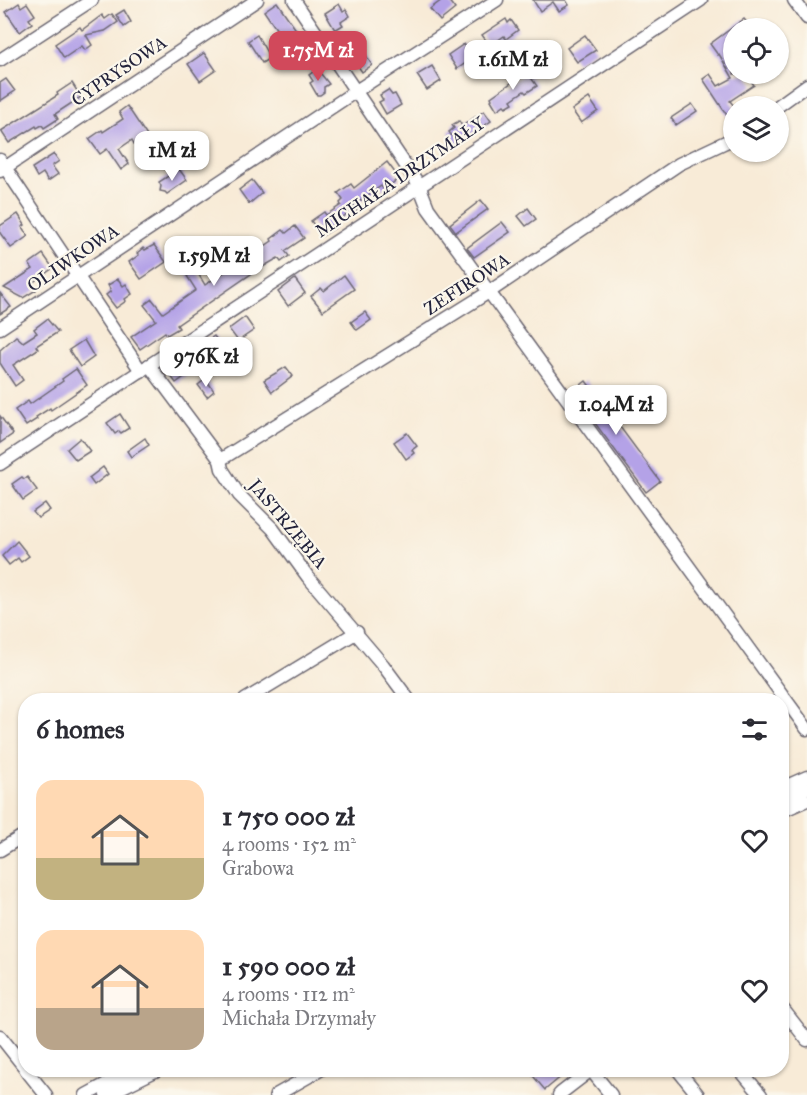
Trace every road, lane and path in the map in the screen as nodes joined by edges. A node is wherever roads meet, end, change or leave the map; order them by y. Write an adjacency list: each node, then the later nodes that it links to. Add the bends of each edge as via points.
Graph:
1 (92, 0): 8 (street)
2 (257, 0): 13 (street, CYPRYSOWA)
3 (294, 0): 10 (street)
4 (497, 0): 10 (street, OLIWKOWA)
5 (701, 0): 14 (street, MICHAŁA DRZYMAŁY)
6 (794, 0): 7 (street)
7 (807, 18)
8 (0, 60)
9 (807, 85): 11 (street)
10 (356, 91): 14 (street); 15 (street, OLIWKOWA)
11 (789, 98)
12 (723, 143): 16 (street, ZEFIROWA, via 679,164)
13 (2, 166): 15 (street, JASTRZĘBIA)
14 (419, 185): 16 (street, via 428,208); 18 (street, MICHAŁA DRZYMAŁY)
15 (78, 276): 17 (street, OLIWKOWA); 18 (street, JASTRZĘBIA)
16 (489, 292): 19 (street, ZEFIROWA); 24 (street)
17 (0, 328)
18 (145, 368): 19 (street, JASTRZĘBIA); 20 (street, MICHAŁA DRZYMAŁY)
19 (220, 460): 21 (street, JASTRZĘBIA, via 239,495 273,529 308,577)
20 (0, 464)
21 (357, 632): 22 (street); 23 (street, JASTRZĘBIA)
22 (257, 693)
23 (404, 693)
24 (781, 693)
25 (789, 704): 26 (street)
26 (807, 729)
27 (807, 777): 28 (street)
28 (789, 785)
29 (807, 788): 30 (street)
30 (789, 796)
31 (807, 800): 32 (street)
32 (789, 808)
33 (18, 839): 34 (street)
34 (0, 850)
35 (789, 1017): 37 (street)
36 (0, 1036): 38 (street)
37 (807, 1040)
38 (18, 1059)
39 (32, 1077): 48 (street)
40 (119, 1077): 49 (street)
41 (142, 1077): 50 (street)
42 (308, 1077): 51 (street)
43 (582, 1077): 47 (street)
44 (597, 1077): 52 (street)
45 (684, 1077): 53 (street)
46 (746, 1077): 54 (street)
47 (561, 1094)
48 (46, 1095)
49 (86, 1095)
50 (105, 1095)
51 (276, 1095)
52 (611, 1095)
53 (698, 1095)
54 (761, 1095)

